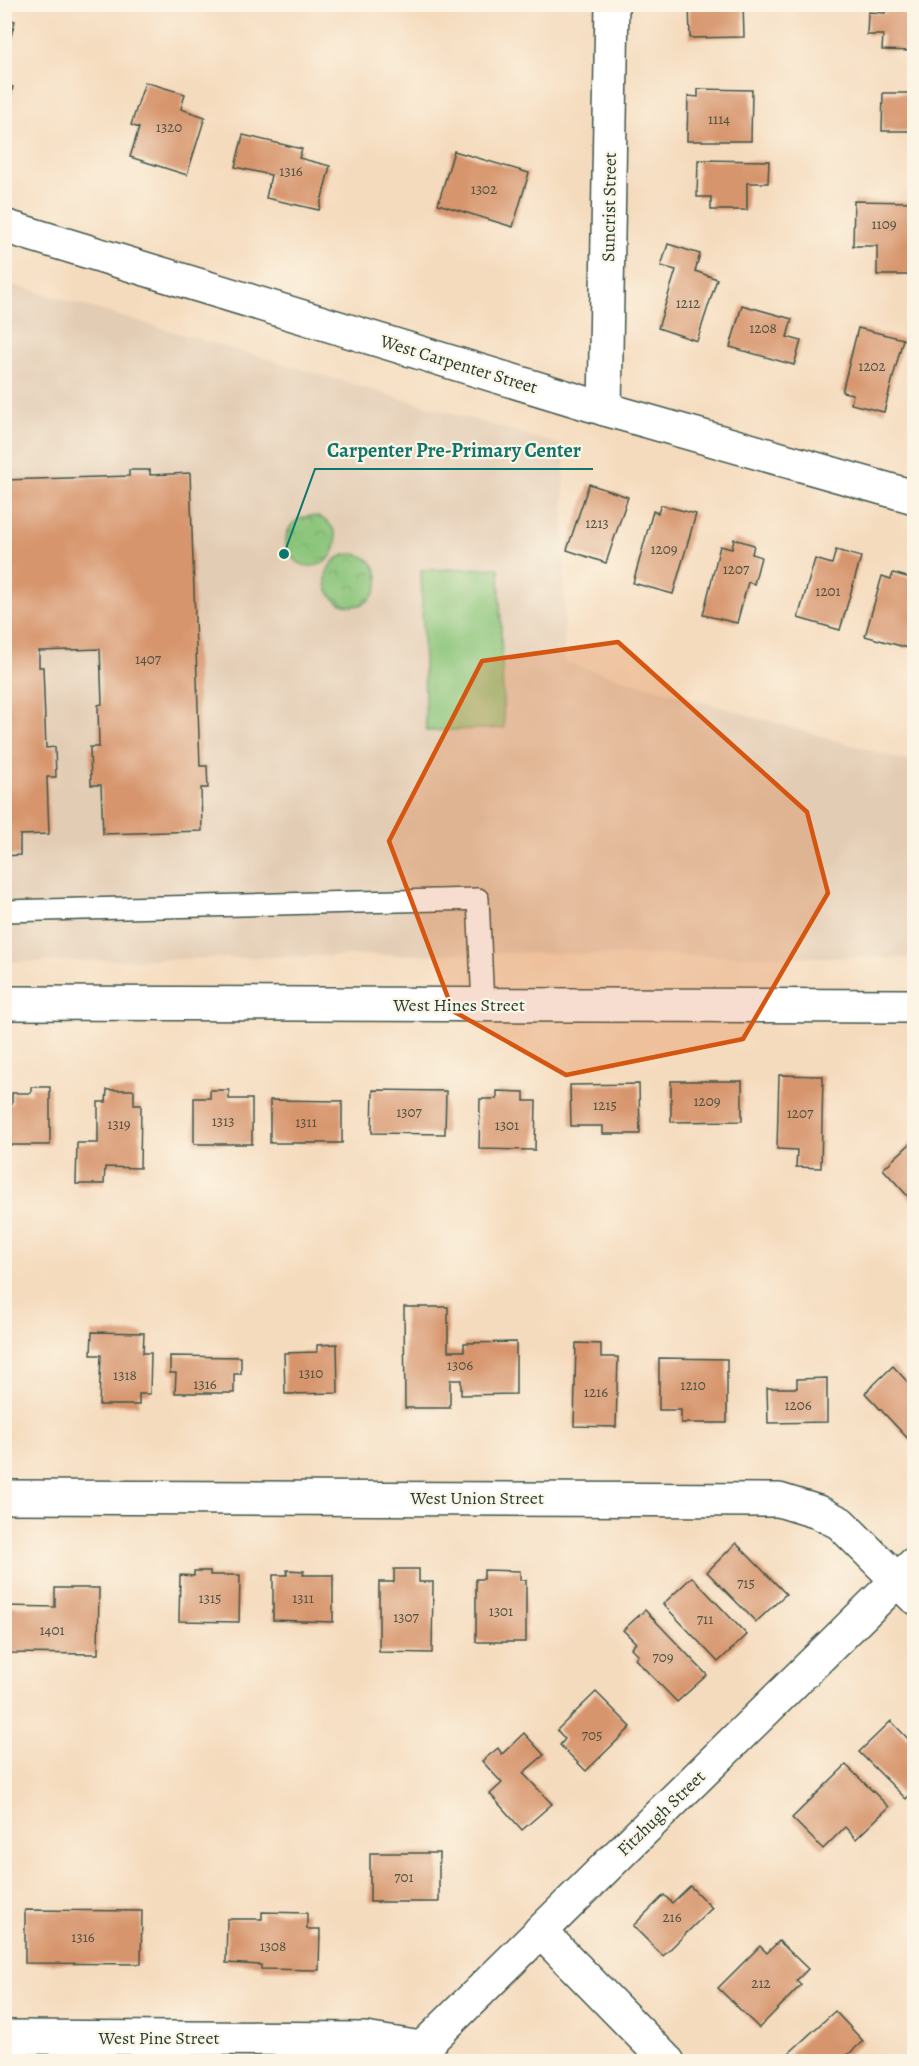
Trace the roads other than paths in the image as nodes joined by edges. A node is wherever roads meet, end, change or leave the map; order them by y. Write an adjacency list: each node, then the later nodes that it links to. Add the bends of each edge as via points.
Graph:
1 (612, 4): 3 (street, Suncrist Street)
2 (4, 226): 3 (street, West Carpenter Street)
3 (605, 409): 4 (street, West Carpenter Street)
4 (915, 497)
5 (4, 911): 7 (lane, via 478,899)
6 (4, 1003): 7 (street, West Hines Street)
7 (483, 1005): 8 (street, West Hines Street)
8 (915, 1006)
9 (4, 1497): 10 (street, West Union Street, via 761,1499 796,1504 840,1523)
10 (909, 1581): 11 (street, Fitzhugh Street)
11 (540, 1931): 13 (street, Fitzhugh Street); 14 (street)
12 (4, 2037): 13 (street, West Pine Street, via 365,2039)
13 (414, 2055)
14 (668, 2061)

